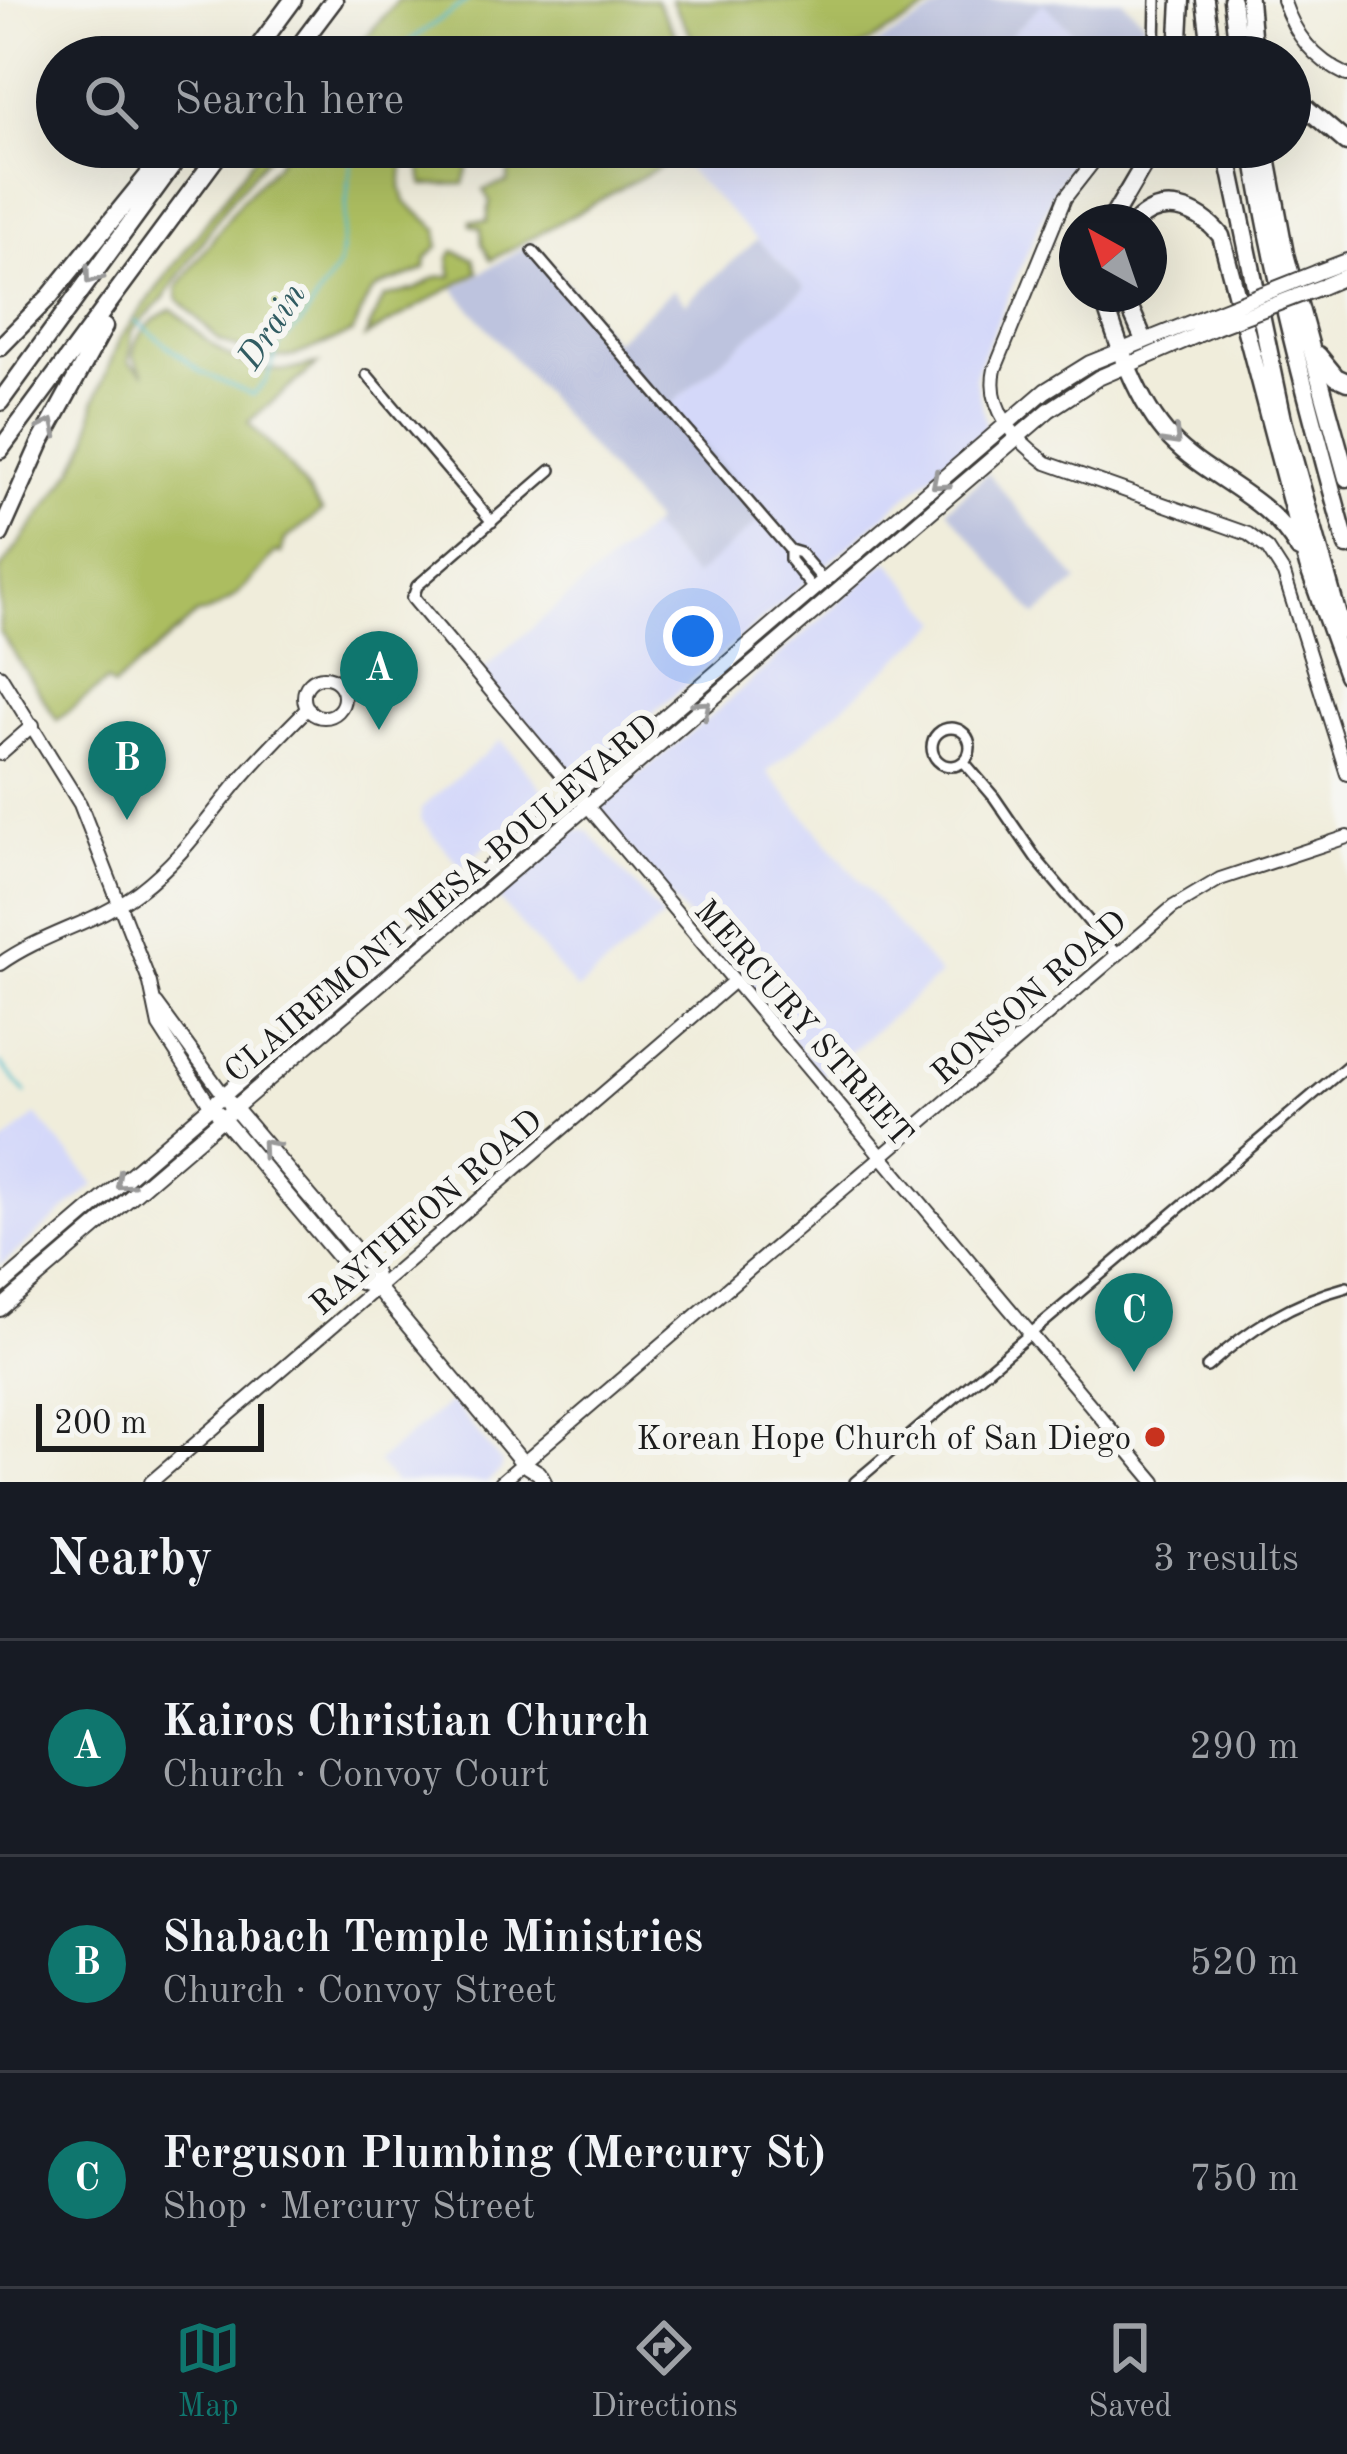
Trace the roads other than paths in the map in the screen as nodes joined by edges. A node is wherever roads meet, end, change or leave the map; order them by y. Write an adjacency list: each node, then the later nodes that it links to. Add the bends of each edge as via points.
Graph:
1 (334, 0): 9 (highway)
2 (1156, 0): 10 (street)
3 (1181, 0): 11 (highway)
4 (1205, 0): 12 (highway)
5 (1283, 0): 16 (street)
6 (1244, 1): 13 (highway); 14 (highway); 15 (highway)
7 (291, 3): 8 (highway)
8 (265, 36)
9 (307, 36)
10 (1155, 36)
11 (1179, 36)
12 (1209, 36)
13 (1241, 36)
14 (1250, 36)
15 (1258, 36)
16 (1299, 36)
17 (1311, 51): 18 (street)
18 (1347, 75)
19 (1311, 112): 20 (highway)
20 (1347, 143)
21 (154, 168): 41 (highway)
22 (171, 168): 45 (highway, one-way to 45)
23 (209, 168): 33 (highway)
24 (1089, 168): 46 (street, via 1065,198 994,369 991,387)
25 (1142, 168): 29 (highway)
26 (1230, 168): 57 (highway, via 1284,424)
27 (1256, 168): 53 (highway)
28 (1268, 168): 40 (highway)
29 (1121, 204)
30 (1167, 210): 54 (highway, via 1204,216 1221,236)
31 (533, 251): 55 (street)
32 (1347, 261): 35 (main road, CLAIREMONT MESA BOULEVARD)
33 (136, 269): 48 (highway); 52 (highway, one-way to 33)
34 (1347, 276): 35 (main road, CLAIREMONT MESA BOULEVARD)
35 (1319, 279): 38 (main road, CLAIREMONT MESA BOULEVARD, bridge)
36 (1109, 312): 42 (highway)
37 (1132, 312): 39 (highway)
38 (1214, 321): 39 (main road, CLAIREMONT MESA BOULEVARD); 42 (main road, CLAIREMONT MESA BOULEVARD)
39 (1144, 340): 42 (main road, CLAIREMONT MESA BOULEVARD)
40 (1309, 341): 44 (highway); 50 (highway)
41 (0, 347)
42 (1125, 357): 46 (main road, CLAIREMONT MESA BOULEVARD, via 1062,379); 47 (main road, CLAIREMONT MESA BOULEVARD); 54 (highway, one-way to 54, via 1170,437 1271,513)
43 (367, 375): 51 (street)
44 (1347, 382)
45 (0, 402)
46 (1006, 423): 47 (street); 55 (main road, CLAIREMONT MESA BOULEVARD, one-way to 55)
47 (1018, 436): 55 (main road, CLAIREMONT MESA BOULEVARD); 64 (street, via 1047,463 1248,534 1268,550 1284,574)
48 (0, 450)
49 (551, 470): 51 (street)
50 (1347, 478)
51 (492, 522): 56 (street)
52 (0, 533)
53 (1347, 546)
54 (1308, 566): 59 (highway)
55 (825, 592): 65 (main road, CLAIREMONT MESA BOULEVARD); 66 (main road, CLAIREMONT MESA BOULEVARD, one-way to 55)
56 (413, 598): 65 (street, MERCURY STREET)
57 (1347, 649)
58 (0, 675): 61 (street)
59 (1347, 675)
60 (308, 708): 68 (street, via 190,847)
61 (33, 725): 62 (street); 68 (street, via 80,804)
62 (0, 754)
63 (964, 762): 63 (street, via 964,733 938,733 938,762); 69 (street)
64 (1347, 774)
65 (574, 794): 66 (street, MERCURY STREET); 73 (main road, CLAIREMONT MESA BOULEVARD)
66 (587, 808): 71 (street, MERCURY STREET); 74 (main road, CLAIREMONT MESA BOULEVARD)
67 (1347, 837): 69 (street, RONSON ROAD, via 1205,885)
68 (119, 905): 70 (street); 73 (street, via 159,1026)
69 (1117, 955): 75 (street, RONSON ROAD)
70 (0, 964)
71 (734, 981): 75 (street, MERCURY STREET); 78 (street, RAYTHEON ROAD)
72 (1347, 1066): 80 (street)
73 (217, 1099): 74 (main road); 76 (main road, CLAIREMONT MESA BOULEVARD, one-way to 76)
74 (228, 1113): 78 (main road, via 374,1271); 79 (main road, CLAIREMONT MESA BOULEVARD)
75 (884, 1155): 80 (street, MERCURY STREET); 82 (street, RONSON ROAD)
76 (0, 1287)
77 (1347, 1287): 81 (street, via 1283,1309)
78 (377, 1288): 82 (main road); 83 (street, RAYTHEON ROAD)
79 (0, 1309)
80 (1031, 1333): 87 (street); 88 (street, MERCURY STREET)
81 (1207, 1366)
82 (523, 1463): 84 (street, RONSON ROAD); 85 (main road); 86 (main road)
83 (151, 1482)
84 (501, 1482)
85 (524, 1482)
86 (544, 1482)
87 (855, 1482)
88 (1155, 1482)

